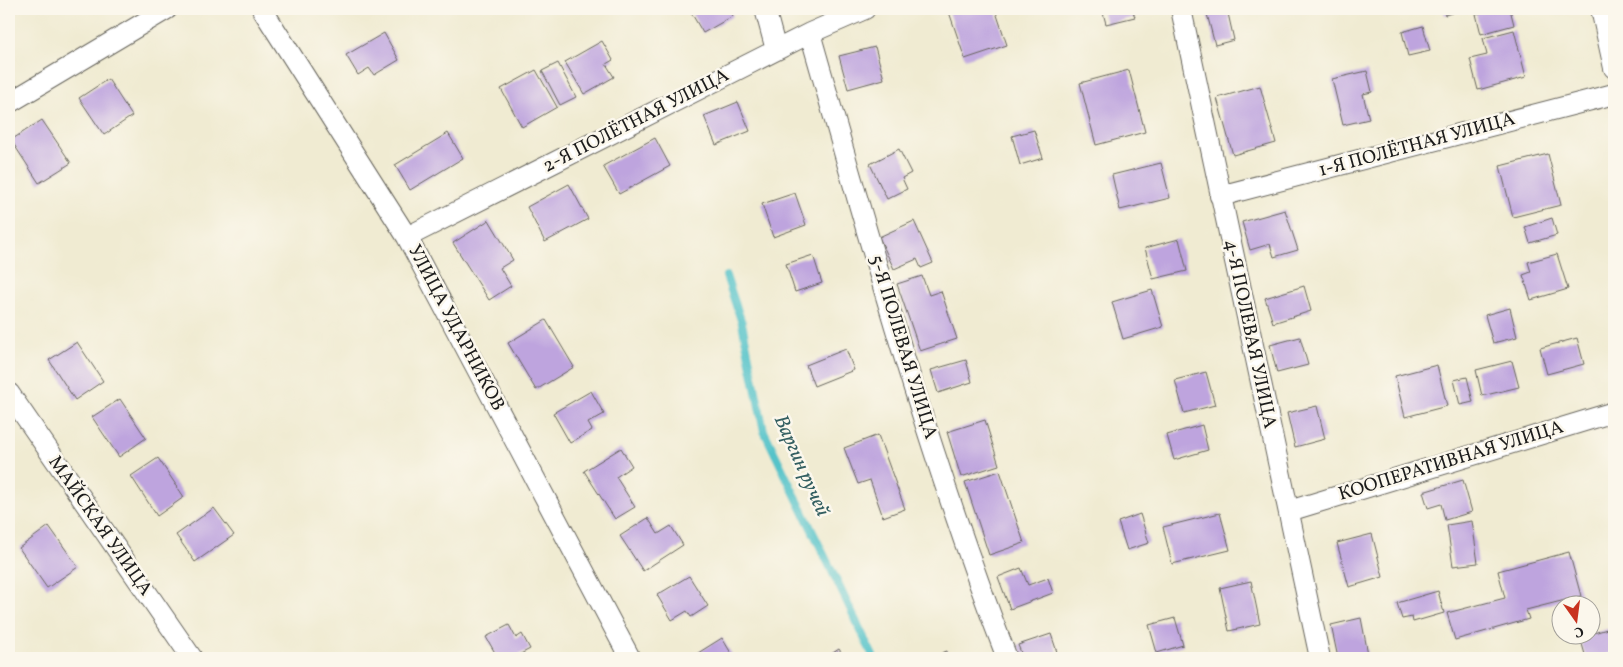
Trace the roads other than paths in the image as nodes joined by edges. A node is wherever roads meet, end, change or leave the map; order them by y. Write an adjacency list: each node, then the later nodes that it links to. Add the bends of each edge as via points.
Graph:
1 (167, 9): 11 (street)
2 (262, 9): 13 (street, УЛИЦА УДАРНИКОВ)
3 (765, 9): 8 (street)
4 (865, 9): 7 (street, 2-Я ПОЛЁТНАЯ УЛИЦА)
5 (1180, 9): 12 (street, 4-Я ПОЛЕВАЯ УЛИЦА)
6 (1601, 9): 9 (street)
7 (810, 33): 8 (street, 2-Я ПОЛЁТНАЯ УЛИЦА); 19 (street, 5-Я ПОЛЕВАЯ УЛИЦА, via 897,334 986,606)
8 (776, 50): 13 (street, 2-Я ПОЛЁТНАЯ УЛИЦА)
9 (1614, 68)
10 (1614, 94): 12 (street, 1-Я ПОЛЁТНАЯ УЛИЦА)
11 (9, 103)
12 (1220, 196): 16 (street, 4-Я ПОЛЕВАЯ УЛИЦА)
13 (407, 237): 18 (street, УЛИЦА УДАРНИКОВ)
14 (9, 393): 17 (street, МАЙСКАЯ УЛИЦА)
15 (1614, 412): 16 (street, КООПЕРАТИВНАЯ УЛИЦА)
16 (1289, 511): 20 (street, 4-Я ПОЛЕВАЯ УЛИЦА)
17 (192, 658)
18 (630, 658)
19 (1007, 658)
20 (1320, 658)

